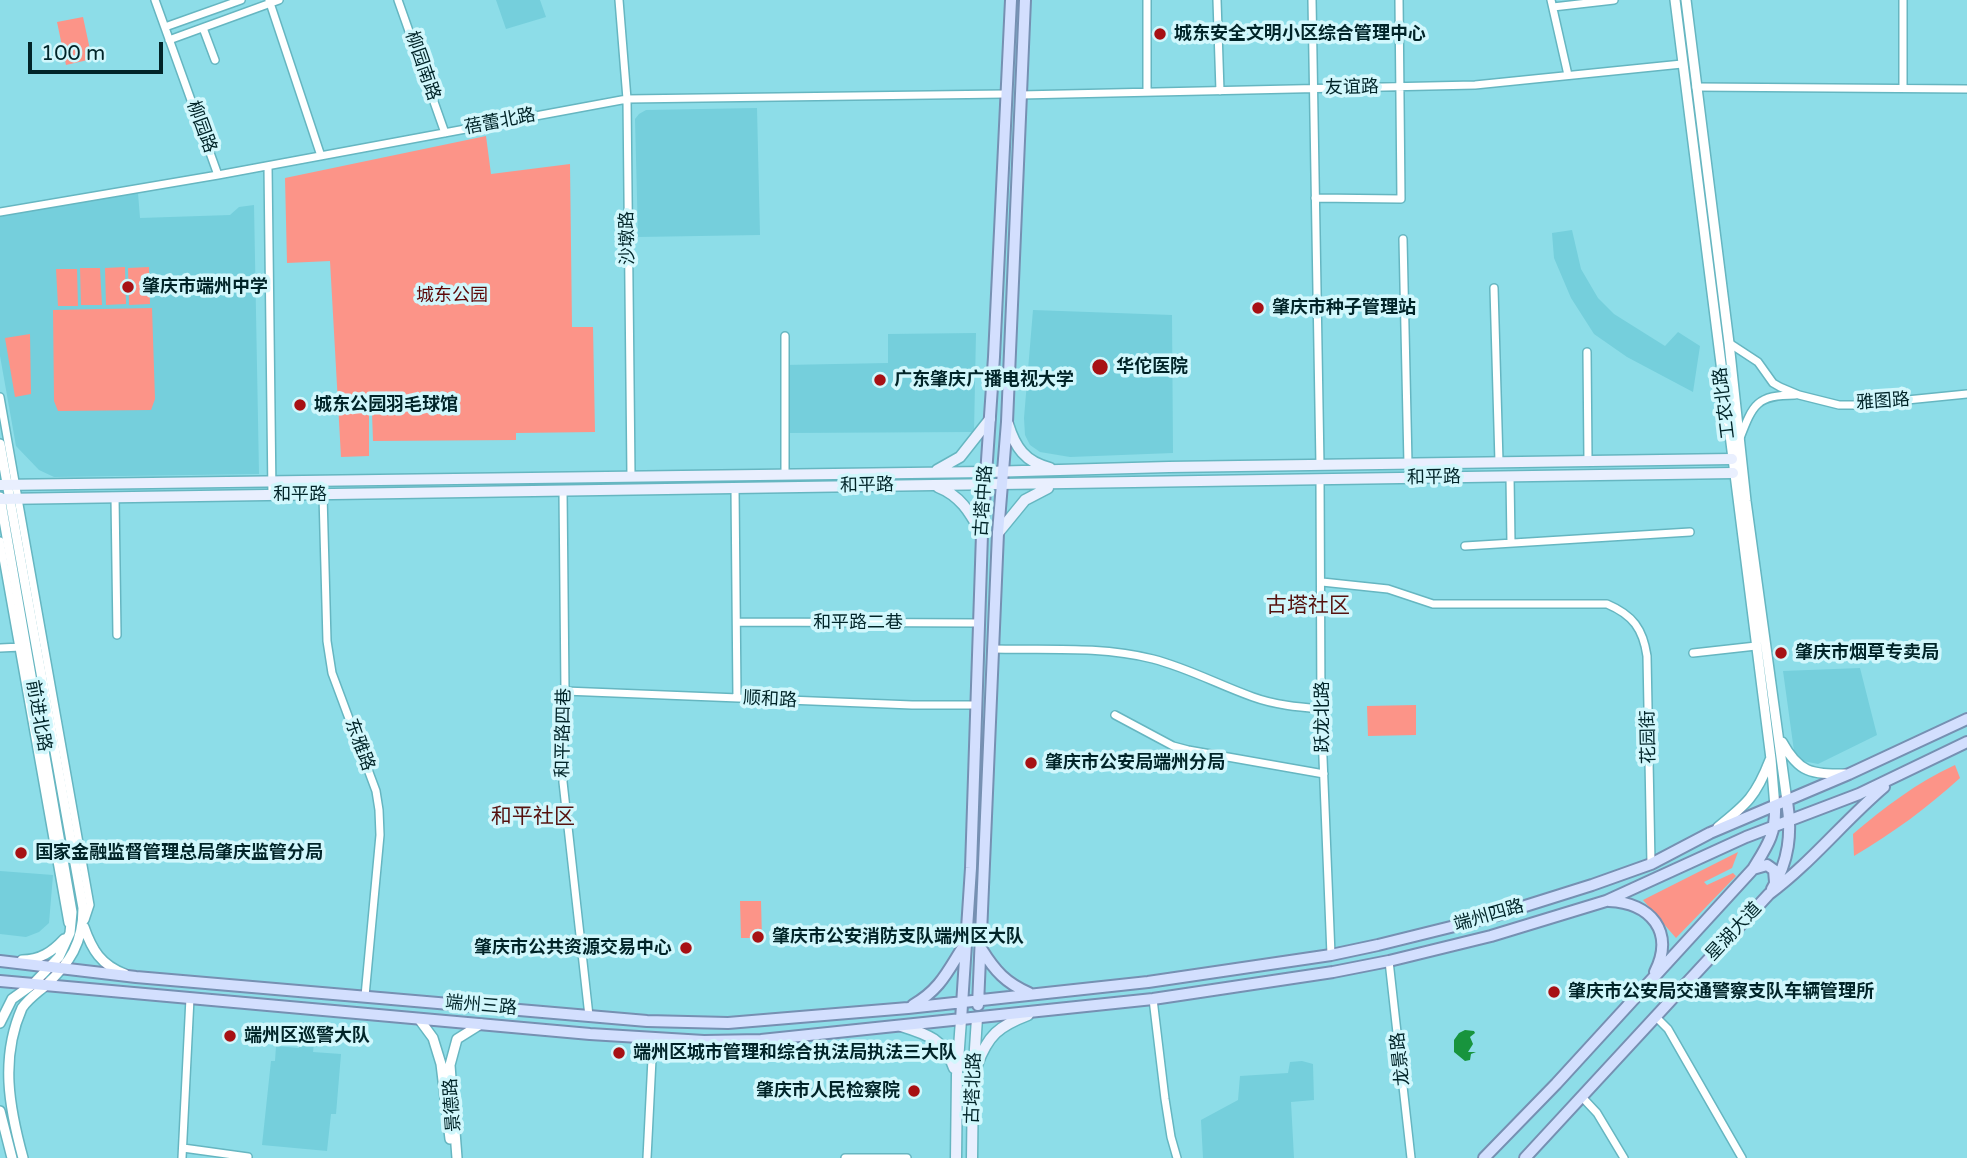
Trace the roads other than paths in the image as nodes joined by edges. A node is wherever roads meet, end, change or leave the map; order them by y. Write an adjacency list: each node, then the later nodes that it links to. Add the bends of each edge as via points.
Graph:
1 (155, 0): 18 (street, 柳园路)
2 (241, 0): 18 (street)
3 (279, 0): 16 (street)
4 (398, 0): 34 (street, 柳园南路)
5 (619, 0): 33 (street, 沙墩路)
6 (1011, 0): 31 (main road, 古塔中路)
7 (1025, 0): 32 (main road, 古塔中路)
8 (1147, 0): 30 (street)
9 (1217, 0): 29 (street)
10 (1311, 0): 27 (street)
11 (1399, 0): 24 (street)
12 (1614, 0): 17 (street)
13 (1675, 0): 22 (street, 工农北路)
14 (1686, 0): 25 (street, 工农北路)
15 (1903, 0): 26 (street)
16 (269, 2): 19 (street); 35 (street)
17 (1552, 4): 23 (street)
18 (165, 27): 20 (street, 柳园路)
19 (203, 28): 20 (street); 21 (street)
20 (169, 40): 37 (street, 柳园路)
21 (215, 60)
22 (1682, 64): 23 (street, 友谊路); 54 (street, 工农北路)
23 (1568, 75): 24 (street, 友谊路)
24 (1401, 87): 27 (street, 友谊路); 38 (street, via 1401,199)
25 (1696, 87): 26 (street); 43 (street, 工农北路)
26 (1903, 88): 28 (street)
27 (1314, 89): 29 (street, 友谊路); 38 (street)
28 (1967, 89)
29 (1220, 91): 30 (street, 友谊路)
30 (1147, 92): 32 (street, 友谊路)
31 (1005, 94): 33 (street, 蓓蕾北路); 46 (main road, 古塔中路)
32 (1020, 95): 45 (main road, 古塔中路)
33 (627, 99): 34 (street, 蓓蕾北路); 65 (street, 沙墩路)
34 (445, 132): 35 (street, 蓓蕾北路)
35 (321, 156): 36 (street, 蓓蕾北路)
36 (268, 166): 37 (street, 蓓蕾北路); 68 (street)
37 (218, 176): 39 (street, 蓓蕾北路)
38 (1315, 198): 58 (street)
39 (0, 212)
40 (1403, 239): 57 (street)
41 (1494, 288): 56 (street)
42 (785, 336): 64 (street)
43 (1729, 343): 48 (street, via 1758,362 1773,383); 52 (street, 工农北路)
44 (1587, 352): 55 (street)
45 (1010, 355): 46 (main road); 51 (main road, 古塔中路)
46 (994, 356): 50 (main road, 古塔中路)
47 (1967, 394): 48 (street, 雅图路, via 1857,405)
48 (1799, 395): 52 (street, via 1765,397 1748,418)
49 (0, 397): 70 (street)
50 (991, 418): 60 (main road, via 960,457); 61 (main road, 古塔中路)
51 (1007, 422): 59 (main road, via 1023,455); 62 (main road, 古塔中路)
52 (1739, 441): 101 (street, 工农北路)
53 (0, 444): 70 (street)
54 (1732, 458): 55 (main road, 和平路); 63 (street, 工农北路)
55 (1588, 460): 56 (main road, 和平路)
56 (1499, 462): 57 (main road, 和平路)
57 (1408, 464): 58 (main road, 和平路)
58 (1320, 465): 59 (main road, 和平路)
59 (1060, 471): 62 (main road, 和平路)
60 (933, 472): 61 (main road, 和平路); 64 (main road, 和平路)
61 (986, 472): 62 (main road, 和平路); 72 (main road, 古塔中路)
62 (1003, 472): 73 (main road, 古塔中路)
63 (1733, 473): 66 (main road, 和平路); 90 (street, 工农北路)
64 (785, 474): 65 (main road, 和平路)
65 (631, 476): 68 (main road, 和平路)
66 (1510, 477): 67 (main road, 和平路); 84 (street)
67 (1320, 479): 69 (main road, 和平路); 86 (street, 跃龙北路)
68 (272, 481): 70 (main road, 和平路); 76 (street)
69 (1062, 484): 73 (main road, 和平路); 81 (main road, via 1032,494)
70 (8, 485): 79 (street)
71 (934, 485): 72 (main road, 和平路); 74 (main road, 和平路); 82 (main road, via 962,503)
72 (985, 485): 73 (main road, 和平路); 82 (main road, 古塔中路)
73 (1002, 485): 81 (main road, 古塔中路)
74 (735, 488): 75 (main road, 和平路); 87 (street)
75 (563, 491): 77 (main road, 和平路); 95 (street, 和平路四巷)
76 (272, 495): 77 (main road, 和平路); 78 (main road, 和平路)
77 (323, 495): 139 (street, 东雅路, via 332,673 379,810)
78 (115, 497): 79 (main road, 和平路); 89 (street)
79 (6, 498): 91 (street, 前进北路); 121 (street, 前进北路)
80 (1690, 532): 84 (street)
81 (998, 533): 93 (main road, 古塔中路)
82 (982, 534): 88 (main road, 古塔中路)
83 (0, 541): 91 (street, 前进北路)
84 (1511, 543): 85 (street)
85 (1465, 546)
86 (1322, 582): 98 (street, 跃龙北路); 115 (street, 花园街, via 1388,589 1433,604 1607,604 1630,615 1641,631 1647,656)
87 (737, 622): 88 (street, 和平路二巷); 96 (street)
88 (979, 623): 97 (main road, 古塔中路)
89 (117, 635)
90 (1756, 646): 94 (street); 103 (street, 工农北路)
91 (22, 647): 92 (street); 122 (street, 前进北路, via 71,895)
92 (0, 648)
93 (994, 649): 98 (street, via 1094,650 1150,658 1252,697); 116 (main road, 古塔中路)
94 (1693, 653)
95 (565, 691): 96 (street, 顺和路); 147 (street, 和平路四巷, via 563,782)
96 (737, 698): 97 (street, 顺和路)
97 (976, 705): 117 (main road, 古塔中路)
98 (1321, 709): 104 (street, 跃龙北路)
99 (1115, 715): 104 (street, via 1172,746)
100 (1967, 719): 105 (main road, 端州四路)
101 (1780, 737): 105 (street, via 1803,769); 108 (street, 工农北路)
102 (1967, 742): 106 (main road, 端州四路)
103 (1771, 758): 109 (street, 工农北路); 112 (street, via 1747,804)
104 (1324, 774): 125 (street, 跃龙北路)
105 (1849, 774): 107 (main road); 108 (main road, 端州四路)
106 (1894, 778): 107 (main road, 端州四路); 119 (main road, 星湖大道, via 1797,873)
107 (1859, 794): 110 (main road, 端州四路)
108 (1787, 801): 109 (main road, 端州四路); 110 (main road)
109 (1775, 807): 111 (main road, 星湖大道); 112 (main road, 端州四路)
110 (1790, 821): 111 (main road, 端州四路); 119 (main road, via 1785,864)
111 (1775, 826): 114 (main road, 端州四路); 118 (main road, 星湖大道)
112 (1710, 833): 113 (main road, 端州四路)
113 (1683, 848): 114 (main road); 115 (main road, 端州四路)
114 (1691, 863): 120 (main road, 端州四路)
115 (1651, 864): 125 (main road, 端州四路, via 1486,918)
116 (985, 867): 117 (main road); 124 (main road, 古塔中路)
117 (971, 868): 123 (main road, 古塔中路)
118 (1753, 869): 119 (main road, via 1767,865 1774,870); 134 (main road, 星湖大道)
119 (1772, 889): 148 (main road, 星湖大道)
120 (1606, 901): 127 (main road, 端州四路); 134 (main road, via 1630,903 1659,928 1663,952)
121 (83, 925): 129 (street, 前进北路, via 77,949); 131 (street, via 98,958)
122 (70, 933): 126 (street, via 43,957); 128 (street, 前进北路)
123 (966, 942): 144 (main road, 古塔中路); 145 (main road, via 941,984)
124 (982, 950): 138 (main road, via 1010,985); 142 (main road, 古塔中路)
125 (1331, 955): 130 (main road, 端州四路)
126 (0, 960): 128 (main road, 端州三路)
127 (1389, 961): 137 (main road, 端州四路); 174 (street, 龙景路)
128 (51, 967): 129 (main road, 端州三路); 133 (street, 前进北路)
129 (63, 968): 131 (main road, 端州三路); 135 (street, 前进北路)
130 (1215, 972): 137 (main road); 138 (main road, 端州四路)
131 (136, 977): 136 (main road, 端州三路)
132 (0, 981): 133 (main road, 端州三路)
133 (33, 984): 135 (main road, 端州三路); 152 (street, 前进北路, via 12,999)
134 (1649, 984): 175 (main road, 星湖大道)
135 (46, 985): 140 (main road, 端州三路); 163 (street, 前进北路, via 23,1007 13,1025 5,1063 5,1096)
136 (232, 985): 139 (main road, 端州三路); 143 (main road)
137 (1218, 989): 141 (main road, 端州四路)
138 (1032, 995): 142 (main road, 端州四路)
139 (365, 996): 147 (main road, 端州三路)
140 (191, 998): 143 (main road, 端州三路); 160 (street)
141 (1153, 999): 146 (main road, 端州四路); 173 (street)
142 (978, 1000): 144 (main road, 端州四路); 150 (main road, 古塔中路)
143 (230, 1001): 149 (main road, 端州三路)
144 (962, 1002): 145 (main road, 端州三路); 151 (main road, 古塔中路)
145 (908, 1008): 147 (main road, 端州三路, via 728,1023)
146 (1033, 1013): 150 (main road, 端州四路); 157 (main road, via 1008,1022 992,1035)
147 (589, 1016)
148 (1656, 1017): 158 (main road, 星湖大道); 178 (street, via 1668,1029)
149 (419, 1018): 153 (main road, 端州三路); 165 (street, 景德路, via 433,1038 441,1064)
150 (977, 1018): 151 (main road, 端州四路); 157 (main road, 古塔北路)
151 (961, 1020): 154 (main road, 端州三路); 156 (main road, 古塔北路)
152 (0, 1023)
153 (481, 1024): 155 (main road, 端州三路); 166 (street, 景德路, via 457,1040 450,1065)
154 (900, 1026): 155 (main road, 端州三路, via 761,1040); 156 (main road, via 919,1031 947,1049)
155 (653, 1039): 167 (street)
156 (957, 1075): 171 (main road, 古塔北路)
157 (973, 1079): 172 (main road, 古塔北路)
158 (1582, 1097): 176 (main road, 星湖大道); 177 (street)
159 (0, 1111): 162 (street)
160 (183, 1148): 161 (street); 164 (street)
161 (248, 1157)
162 (12, 1158)
163 (23, 1158)
164 (182, 1158)
165 (451, 1158)
166 (457, 1158)
167 (646, 1158)
168 (845, 1158): 169 (street)
169 (877, 1158): 170 (street)
170 (907, 1158)
171 (956, 1158)
172 (972, 1158)
173 (1177, 1158)
174 (1411, 1158)
175 (1484, 1158)
176 (1525, 1158)
177 (1624, 1158)
178 (1742, 1158)

